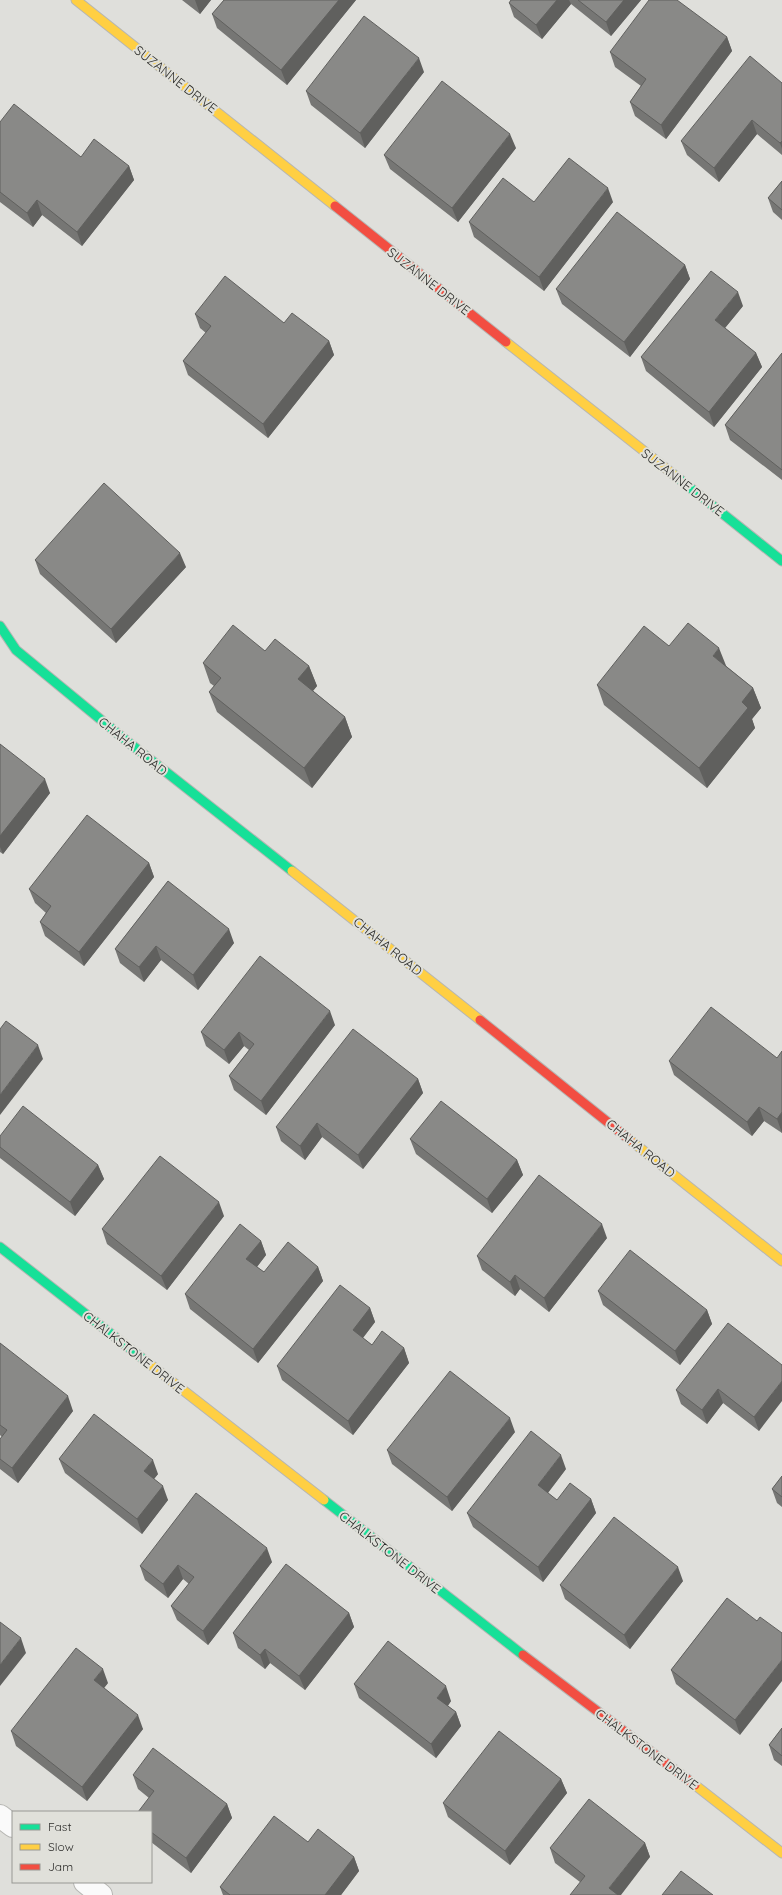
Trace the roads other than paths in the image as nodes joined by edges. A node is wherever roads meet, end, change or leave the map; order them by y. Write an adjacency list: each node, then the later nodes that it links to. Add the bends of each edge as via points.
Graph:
1 (76, 0): 2 (street, SUZANNE DRIVE)
2 (782, 561)
3 (0, 626): 5 (street, CHAHA ROAD, via 16,650 128,742)
4 (0, 1247): 8 (street, CHALKSTONE DRIVE, via 496,1635 645,1746)
5 (782, 1261)
6 (0, 1816): 7 (street)
7 (12, 1825)
8 (782, 1853)
9 (86, 1883): 10 (street)
10 (101, 1895)

